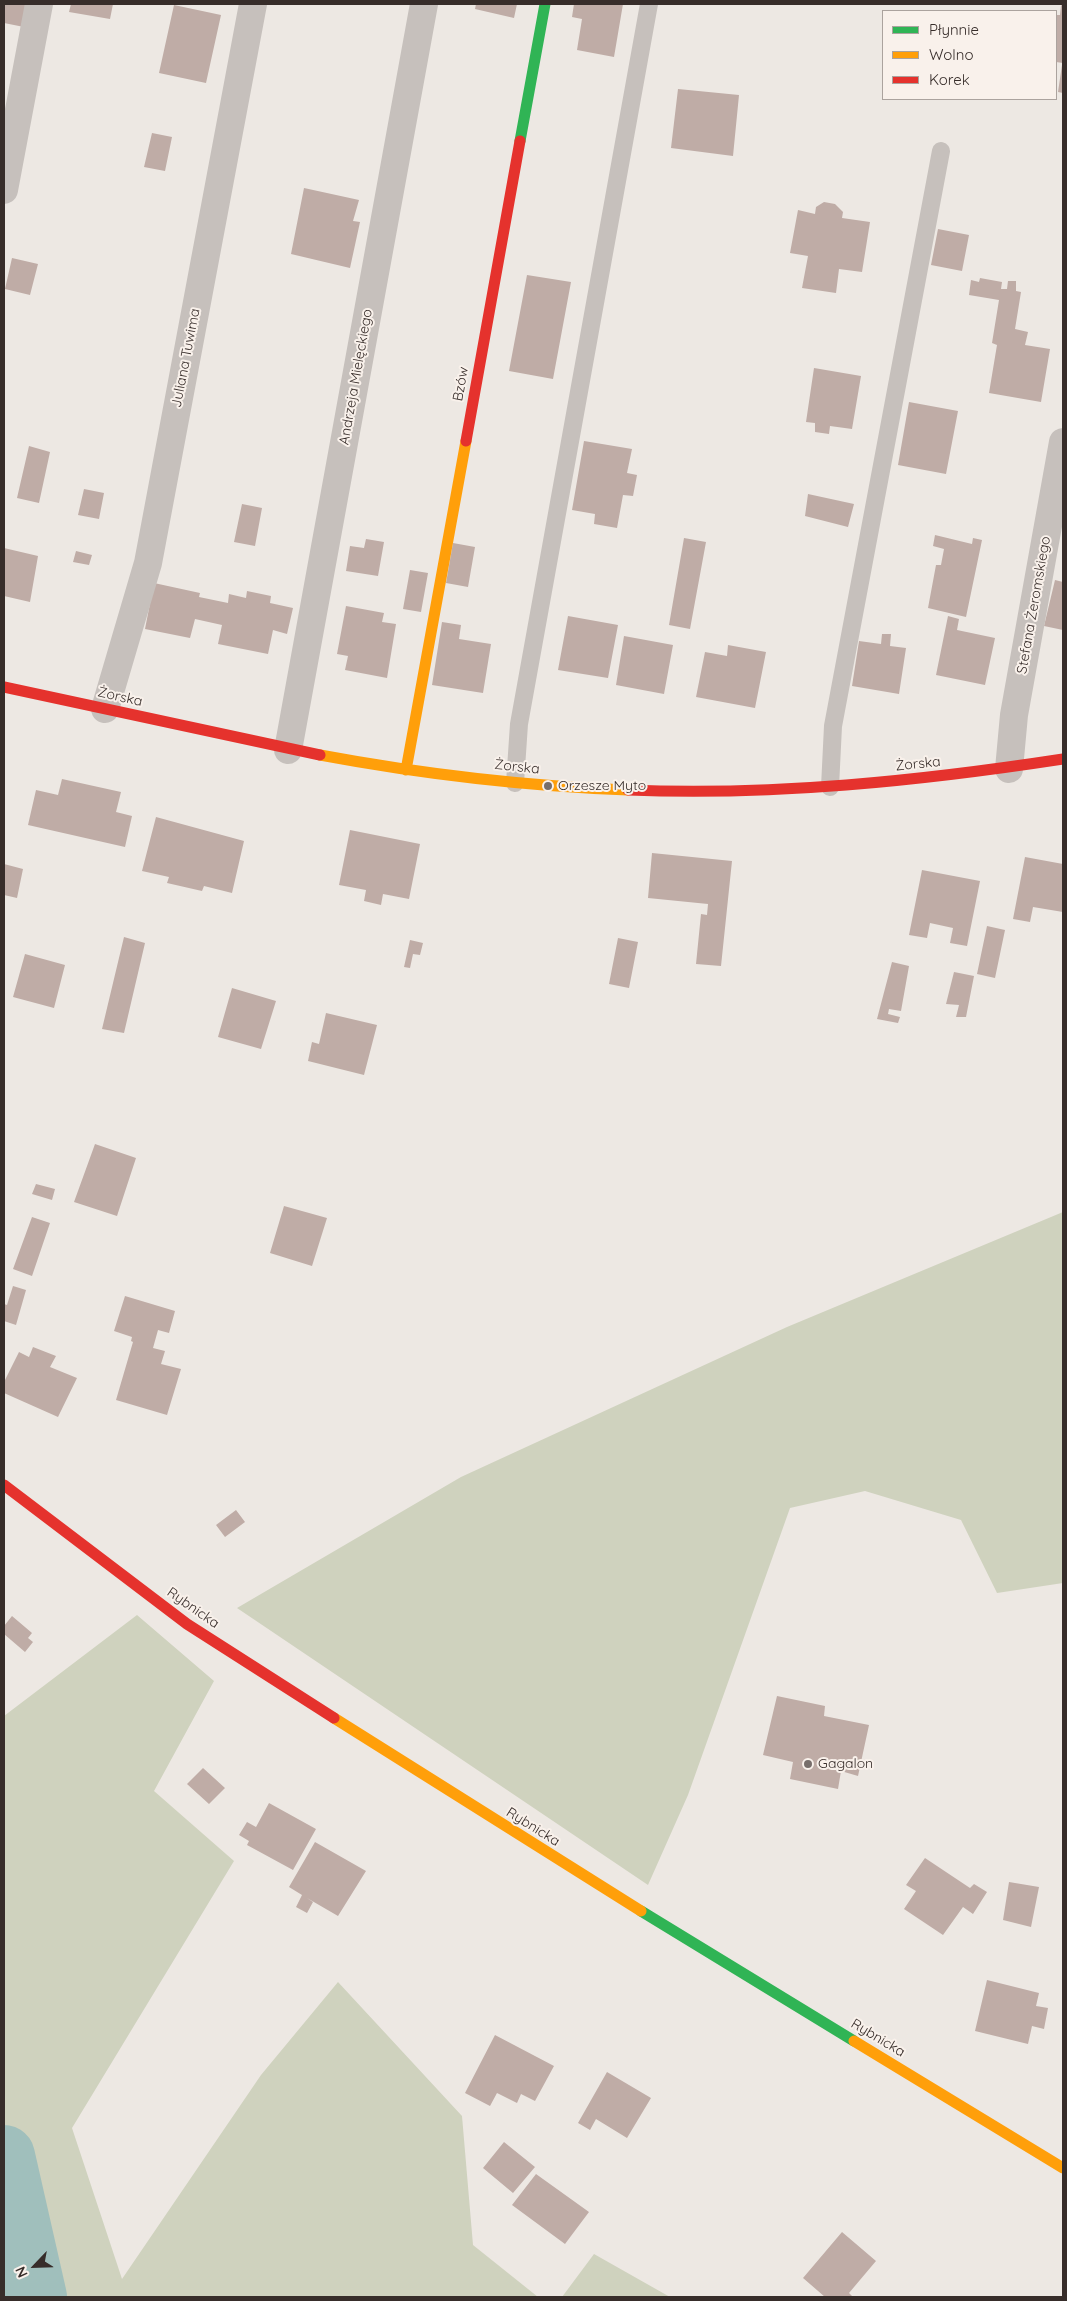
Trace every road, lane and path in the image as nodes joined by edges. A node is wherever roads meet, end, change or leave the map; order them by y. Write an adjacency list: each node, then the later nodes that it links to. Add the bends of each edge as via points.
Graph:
1 (40, 4): 7 (street)
2 (253, 4): 10 (street, Juliana Tuwima, via 148,563)
3 (424, 4): 11 (street, Andrzeja Mielęckiego)
4 (544, 4): 14 (street, Bzów)
5 (650, 4): 15 (lane, via 520,724)
6 (941, 151): 16 (lane, via 833,726)
7 (4, 190)
8 (1063, 442): 13 (street, Stefana Żeromskiego, via 1014,715)
9 (4, 687): 10 (street, Żorska)
10 (106, 709): 11 (street, Żorska)
11 (288, 750): 14 (street, Żorska)
12 (1063, 759): 13 (street, Żorska)
13 (1009, 769): 16 (street, Żorska)
14 (406, 770): 15 (street, Żorska)
15 (515, 783): 16 (street, Żorska, via 733,792)
16 (830, 787)
17 (4, 1485): 18 (street, Rybnicka, via 187,1624 533,1845)
18 (1063, 2168)

